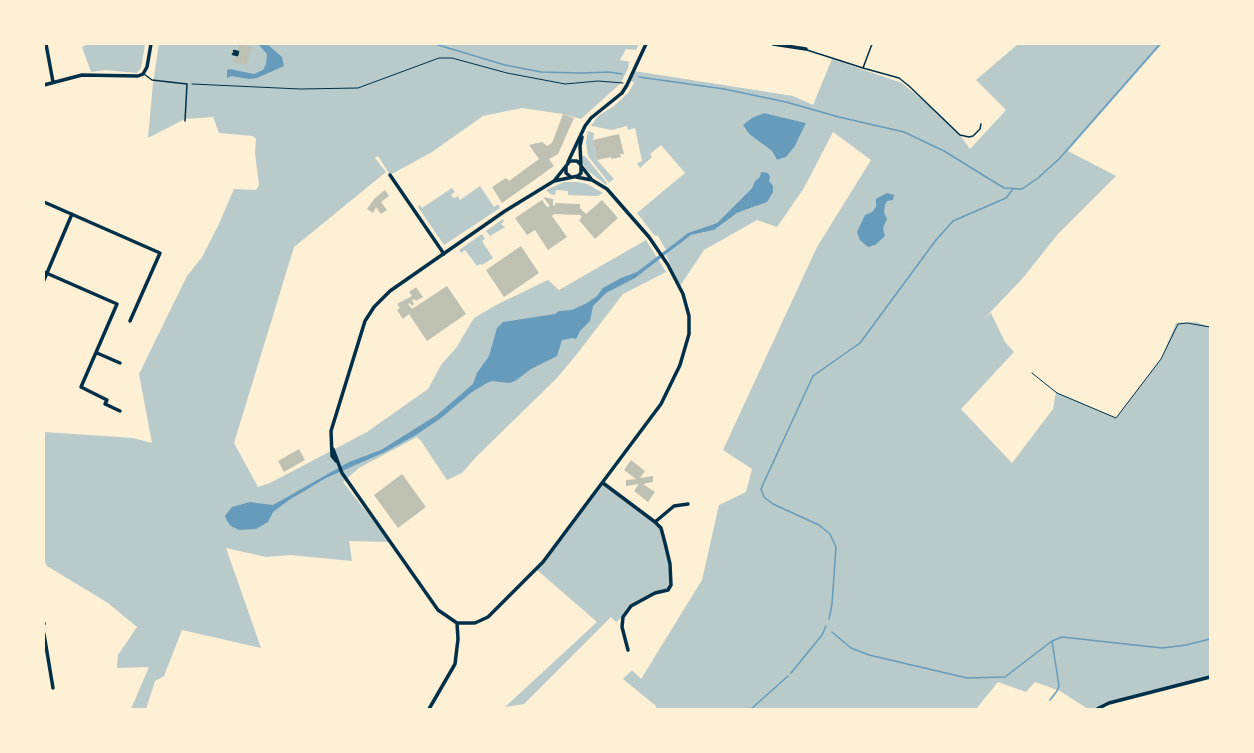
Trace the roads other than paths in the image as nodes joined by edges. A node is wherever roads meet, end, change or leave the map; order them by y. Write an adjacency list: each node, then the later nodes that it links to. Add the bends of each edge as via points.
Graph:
1 (46, 44): 9 (street)
2 (151, 44): 8 (street, via 147,67)
3 (646, 44): 13 (street, via 622,93 591,118)
4 (773, 44): 6 (street)
5 (872, 44): 7 (lane)
6 (806, 49): 7 (lane)
7 (863, 68): 12 (lane, via 899,78 960,135 973,136)
8 (143, 74): 9 (street, via 82,75); 11 (lane, via 152,80 186,84)
9 (54, 82): 10 (street)
10 (44, 85)
11 (186, 121)
12 (981, 124)
13 (584, 130): 14 (street); 15 (street, via 580,146)
14 (566, 165): 15 (street, via 574,160); 17 (street, via 566,173); 20 (street)
15 (582, 166): 18 (street, via 581,173); 19 (street)
16 (390, 175): 23 (street)
17 (570, 177): 18 (street); 20 (street)
18 (576, 177): 19 (street)
19 (592, 180): 30 (street, via 607,189 660,252 683,294 689,316 687,345 660,404)
20 (554, 181): 23 (street, via 505,211)
21 (44, 202): 22 (street)
22 (72, 214): 24 (street); 26 (street, via 160,253)
23 (444, 254): 33 (street, via 390,290 365,321 331,431 332,456 342,473 438,610)
24 (46, 272): 25 (street); 27 (street, via 117,304)
25 (44, 280)
26 (130, 321)
27 (97, 352): 28 (street); 29 (street, via 81,387 107,400 106,404)
28 (120, 363)
29 (120, 411)
30 (603, 483): 32 (street); 33 (street, via 542,562 488,617 475,623)
31 (688, 504): 32 (street, via 674,506)
32 (655, 522): 35 (street, via 662,528 670,564 671,585 668,590 654,593 631,606 623,617 622,627)
33 (457, 622): 38 (street, via 455,664)
34 (44, 634): 37 (street)
35 (628, 650)
36 (1210, 677): 39 (street, via 1109,703)
37 (54, 688)
38 (429, 709)
39 (1097, 709)

